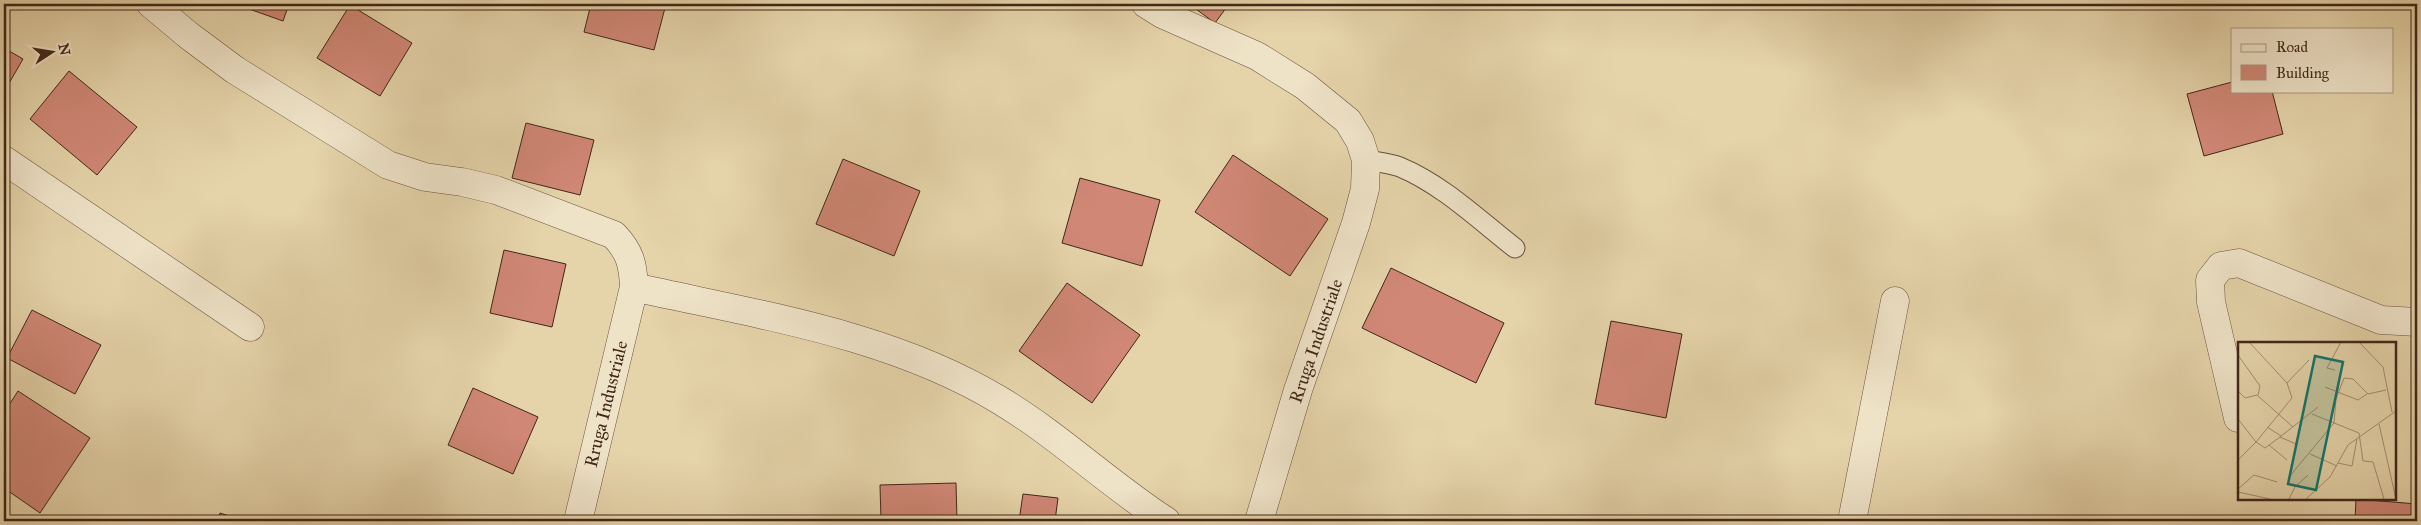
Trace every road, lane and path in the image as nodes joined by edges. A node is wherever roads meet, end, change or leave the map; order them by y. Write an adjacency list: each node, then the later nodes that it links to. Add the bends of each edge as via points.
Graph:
1 (151, 4): 6 (street, Rruga Industriale, via 235,70 388,165 425,178 496,190 614,235 626,248 633,265)
2 (1146, 4): 4 (street, via 1257,56 1304,86 1348,121 1360,141)
3 (4, 160): 9 (street)
4 (1366, 160): 5 (lane, via 1399,166 1422,179); 13 (street, Rruga Industriale, via 1365,189 1356,223 1298,390)
5 (1515, 248)
6 (634, 287): 11 (street, Rruga Industriale); 12 (street, via 841,333 936,368 1001,401)
7 (1895, 301): 14 (street)
8 (2417, 322): 10 (street, via 2381,320 2239,263 2221,266 2210,280 2211,302)
9 (250, 327)
10 (2238, 418)
11 (578, 521)
12 (1166, 521)
13 (1259, 521)
14 (1852, 521)

